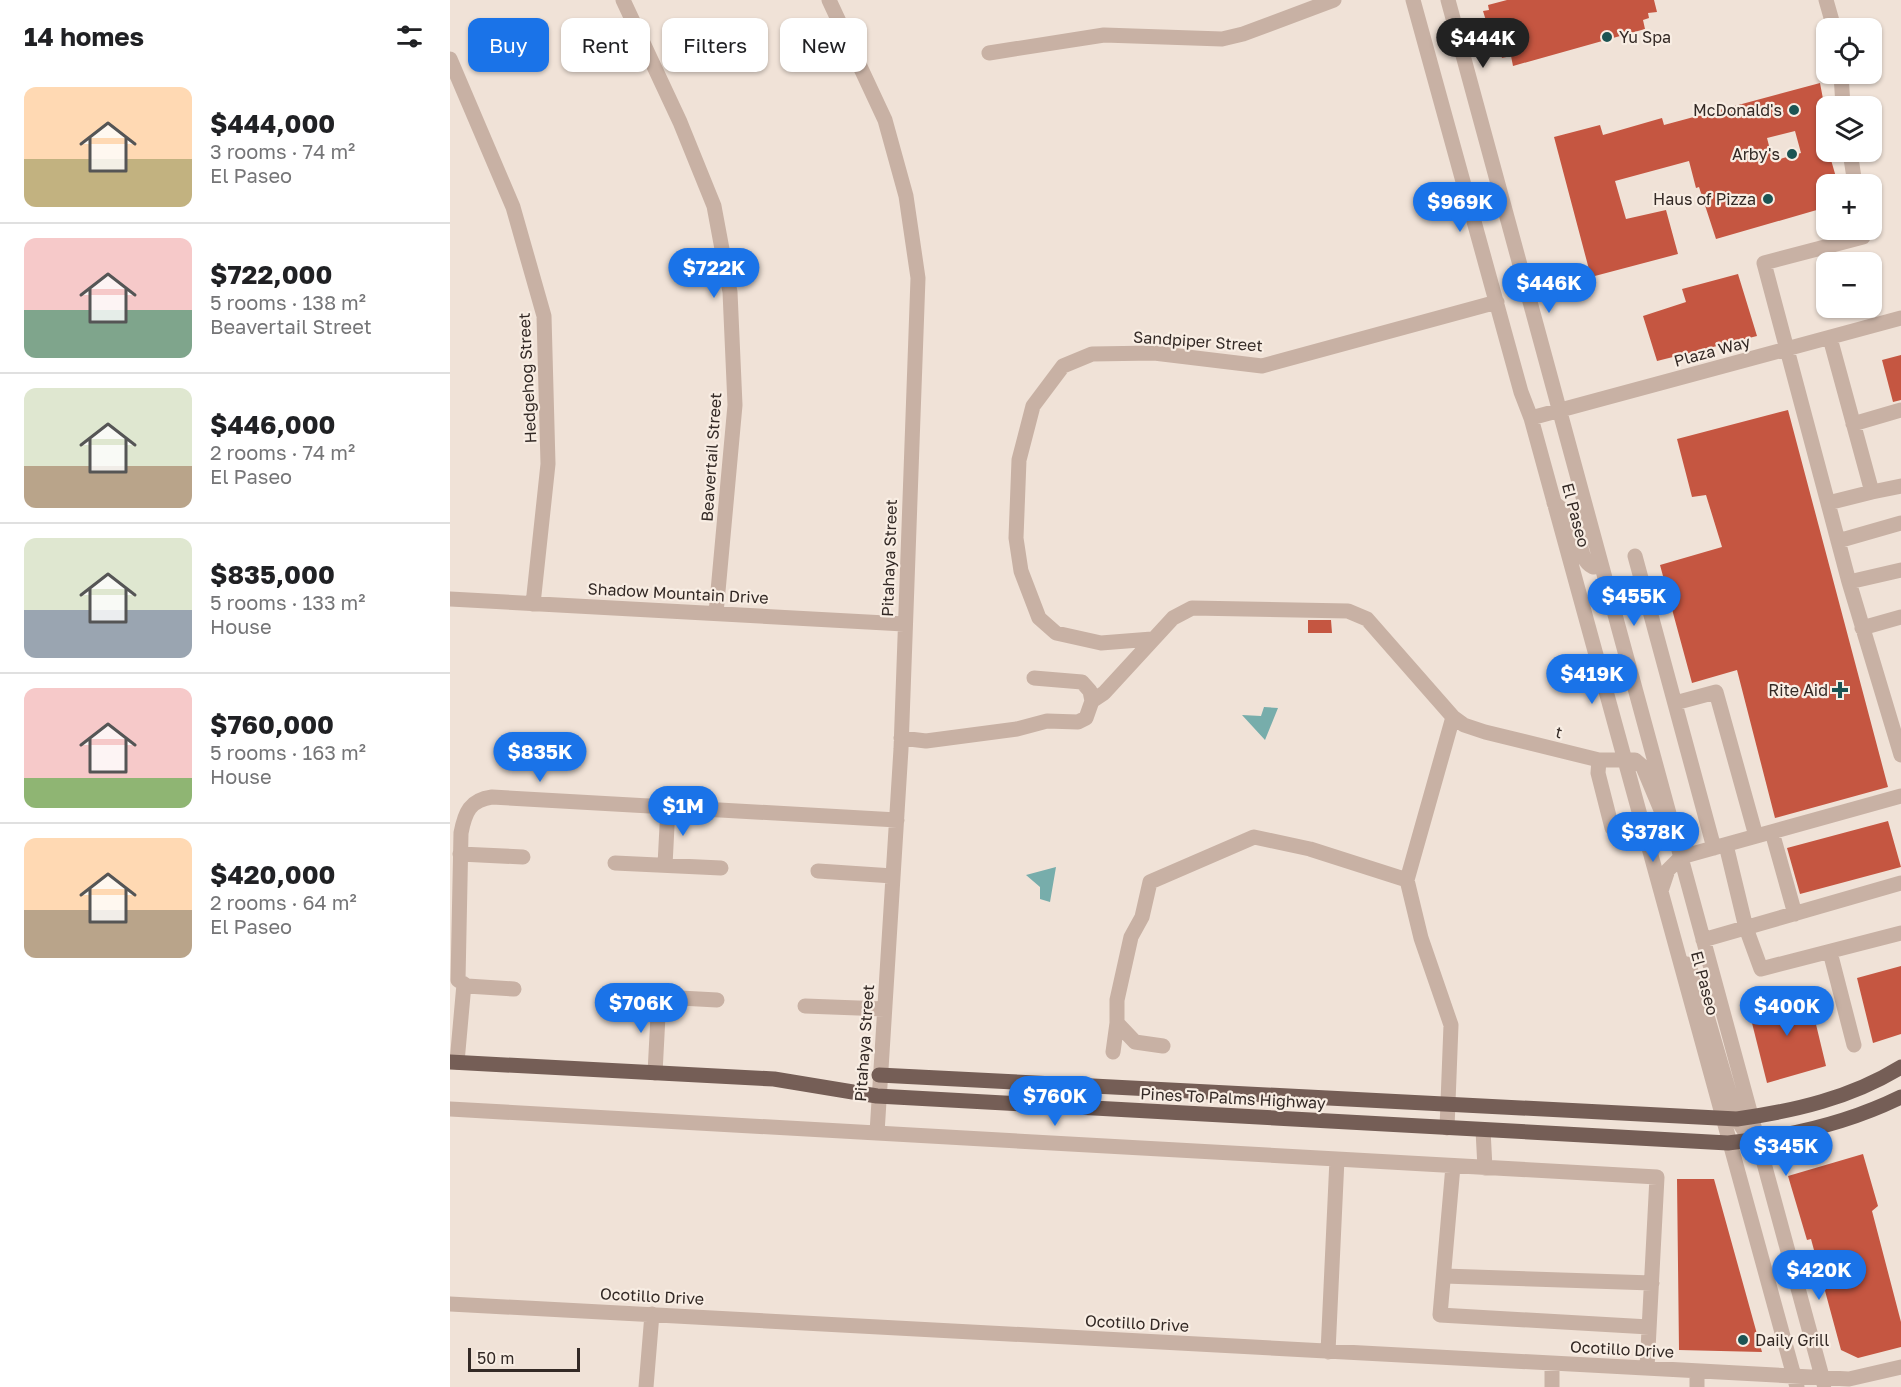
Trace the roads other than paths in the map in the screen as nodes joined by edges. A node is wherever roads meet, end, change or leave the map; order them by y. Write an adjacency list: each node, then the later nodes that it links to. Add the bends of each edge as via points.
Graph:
1 (623, 0): 31 (street, Beavertail Street, via 714,206 730,292 735,405)
2 (829, 0): 33 (street, Pitahaya Street, via 885,120 906,196 918,278)
3 (1334, 0): 8 (street, via 1221,39 1104,35)
4 (1413, 0): 11 (street, El Paseo)
5 (1448, 0): 16 (street, El Paseo)
6 (1826, 0): 7 (street)
7 (1831, 18)
8 (989, 53)
9 (450, 59): 30 (street, Hedgehog Street, via 513,207 544,316 548,464)
10 (1852, 240): 14 (street, via 1764,263)
11 (1497, 302): 17 (street, El Paseo); 36 (street, Sandpiper Street, via 1262,366 1154,353 1092,354 1063,366 1033,406 1019,459 1016,538 1021,571 1039,618 1051,630)
12 (1901, 318): 13 (street, Plaza Way)
13 (1830, 338): 14 (street, Plaza Way); 18 (street)
14 (1786, 350): 16 (street, Plaza Way); 22 (street)
15 (1901, 410): 18 (street)
16 (1558, 411): 17 (street, Plaza Way); 26 (street, El Paseo)
17 (1531, 418): 21 (street, El Paseo)
18 (1853, 424): 20 (street)
19 (1901, 486): 20 (street)
20 (1872, 492): 22 (street)
21 (1554, 503): 26 (street, via 1565,510 1575,525 1585,561 1593,567); 44 (street, El Paseo)
22 (1828, 503): 24 (street)
23 (1901, 523): 24 (street)
24 (1838, 541): 28 (street)
25 (1635, 556): 40 (street)
26 (1601, 566): 54 (street, El Paseo)
27 (1901, 570): 28 (street)
28 (1850, 582): 34 (street)
29 (450, 599): 30 (street, Shadow Mountain Drive)
30 (533, 604): 31 (street, Shadow Mountain Drive)
31 (716, 613): 33 (street, Shadow Mountain Drive)
32 (1901, 617): 34 (street)
33 (904, 624): 42 (street, Pitahaya Street)
34 (1862, 628): 43 (street)
35 (1152, 639): 36 (street, Sandpiper Street); 37 (street); 41 (street, via 1173,618 1192,608 1353,612 1372,623)
36 (1117, 644): 37 (street, via 1129,650)
37 (1128, 666): 39 (street, via 1099,699)
38 (1034, 678): 39 (street, via 1082,682)
39 (1092, 701): 42 (street, via 1086,718 1078,722 1047,721 1017,729 926,741)
40 (1675, 703): 50 (street, via 1716,692); 52 (street)
41 (1453, 717): 45 (street, t, via 1485,732); 61 (street)
42 (901, 738): 48 (street, Pitahaya Street)
43 (1900, 749)
44 (1624, 759): 45 (street, t); 51 (street, El Paseo); 54 (street, via 1635,760 1643,767)
45 (1599, 760): 51 (street, via 1598,773 1612,828 1621,834)
46 (1901, 796): 49 (street)
47 (668, 807): 48 (street); 53 (street, via 480,799 464,815); 57 (street)
48 (897, 820): 60 (street, Pitahaya Street)
49 (1772, 832): 50 (street); 64 (street)
50 (1756, 836): 52 (street)
51 (1646, 837): 63 (street, El Paseo)
52 (1720, 847): 54 (street); 65 (street)
53 (460, 854): 55 (street); 69 (street, via 457,970 458,980)
54 (1680, 854): 63 (street, via 1668,870); 67 (street, El Paseo)
55 (523, 857)
56 (615, 864): 57 (street)
57 (665, 865): 58 (street)
58 (721, 868)
59 (819, 871): 60 (street)
60 (893, 876): 75 (street, Pitahaya Street)
61 (1407, 880): 76 (street, via 1310,849 1256,837 1155,879 1148,885 1142,917 1131,937 1117,1000); 86 (street, via 1421,938 1451,1025)
62 (1901, 883): 64 (street)
63 (1661, 891): 88 (street, El Paseo, via 1674,936 1696,978)
64 (1795, 914): 65 (street)
65 (1746, 928): 67 (street); 68 (street, via 1761,969)
66 (1901, 933): 68 (street)
67 (1703, 940): 88 (street, El Paseo)
68 (1830, 952): 77 (street)
69 (464, 984): 70 (street); 80 (street)
70 (514, 989)
71 (606, 994): 72 (street)
72 (659, 997): 73 (street); 82 (street)
73 (717, 1000)
74 (805, 1006): 75 (street)
75 (884, 1009): 83 (street, Pitahaya Street)
76 (1117, 1023): 78 (street, via 1135,1042); 79 (street)
77 (1854, 1045)
78 (1163, 1046)
79 (1113, 1052)
80 (454, 1062): 82 (main road, Pines To Palms Highway)
81 (1901, 1067): 88 (main road, Pines To Palms Highway, via 1800,1109)
82 (656, 1073): 84 (main road, Pines To Palms Highway, via 774,1079)
83 (879, 1075): 84 (street, Pitahaya Street); 86 (main road, Pines To Palms Highway)
84 (877, 1096): 89 (main road, Pines To Palms Highway); 91 (street, Pitahaya Street)
85 (1901, 1097): 92 (main road, Pines To Palms Highway, via 1822,1127)
86 (1449, 1104): 88 (main road, Pines To Palms Highway); 89 (street)
87 (450, 1109): 91 (street)
88 (1737, 1118): 92 (street); 93 (street, El Paseo)
89 (1447, 1128): 90 (main road, Pines To Palms Highway)
90 (1483, 1130): 93 (main road, Pines To Palms Highway); 96 (street)
91 (877, 1133): 94 (street)
92 (1756, 1140): 93 (main road, Pines To Palms Highway); 108 (street)
93 (1728, 1143): 107 (street, El Paseo)
94 (1337, 1159): 95 (street); 102 (street)
95 (1453, 1166): 96 (street); 97 (street)
96 (1485, 1168): 98 (street, via 1658,1177)
97 (1444, 1276): 98 (street); 101 (street, via 1440,1315)
98 (1652, 1283): 101 (street)
99 (450, 1304): 100 (street, Ocotillo Drive)
100 (652, 1314): 102 (street, Ocotillo Drive); 109 (street)
101 (1649, 1326): 105 (street)
102 (1328, 1352): 103 (street, Ocotillo Drive)
103 (1552, 1364): 105 (street, Ocotillo Drive); 110 (street)
104 (1901, 1367): 108 (street, Ocotillo Drive)
105 (1647, 1368): 106 (street, Ocotillo Drive)
106 (1697, 1371): 107 (street, Ocotillo Drive); 111 (street)
107 (1795, 1381): 108 (street, Ocotillo Drive)
108 (1824, 1382)
109 (646, 1387)
110 (1552, 1387)
111 (1697, 1387)

